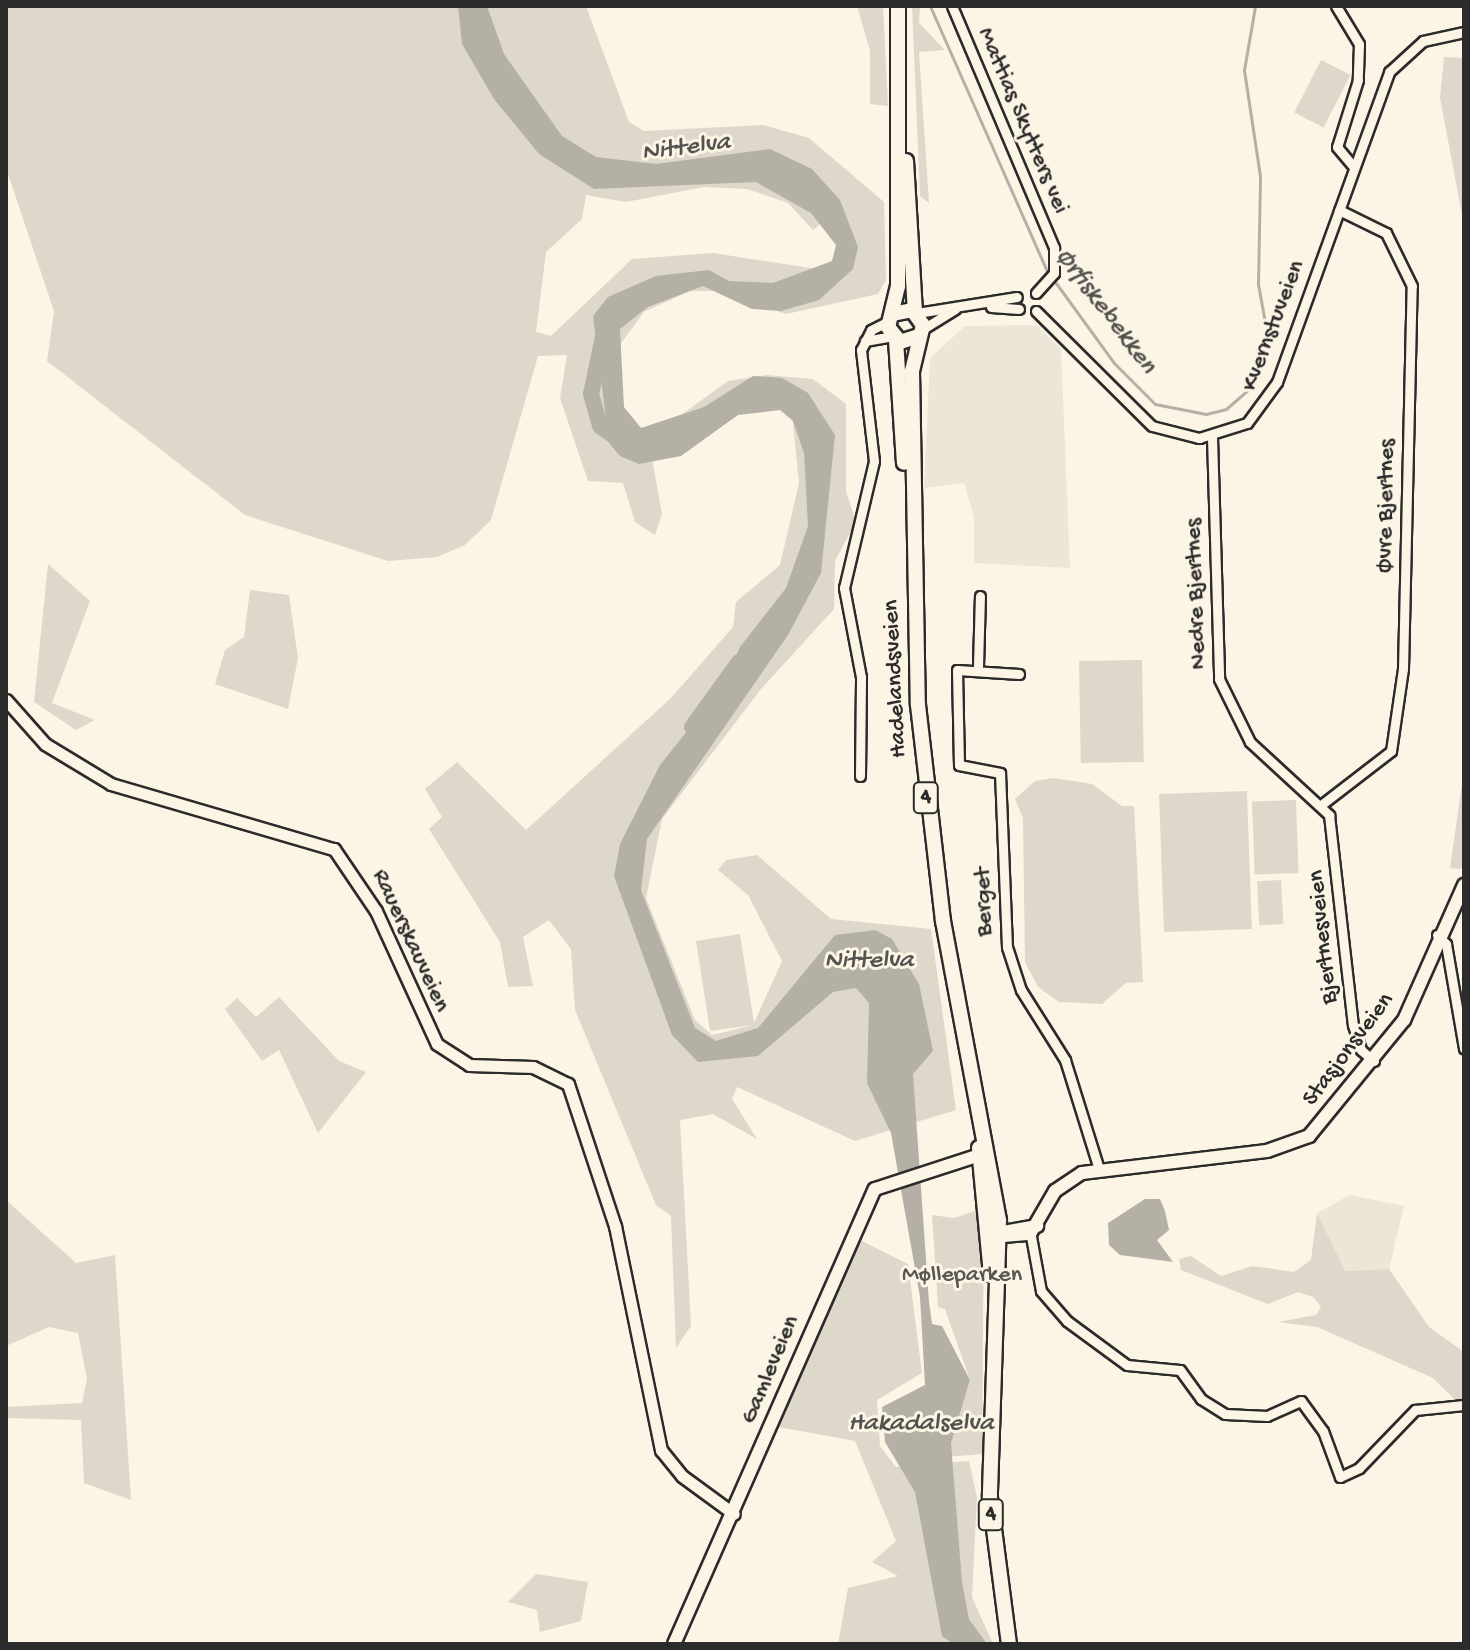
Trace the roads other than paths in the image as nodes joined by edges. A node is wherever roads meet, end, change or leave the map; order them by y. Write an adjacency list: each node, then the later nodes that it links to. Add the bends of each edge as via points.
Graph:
1 (898, 6): 5 (highway, Hadelandsveien / 4)
2 (952, 6): 8 (street, Mattias Skytters vei, via 1052,241 1055,271)
3 (1336, 6): 6 (street, via 1357,35 1360,57 1337,147)
4 (1464, 32): 6 (street, Kvernstuveien, via 1423,41 1398,60)
5 (900, 97): 14 (highway, Hadelandsveien / 4); 15 (highway, Hadelandsveien / 4)
6 (1353, 166): 7 (street, Kvernstuveien)
7 (1339, 210): 18 (street, Kvernstuveien, via 1269,399 1247,423); 25 (street, Øvre Bjertnes, via 1386,233 1412,286 1403,669 1391,751)
8 (1036, 293)
9 (1017, 297): 10 (street)
10 (988, 306): 11 (street); 12 (street)
11 (955, 309): 14 (street); 16 (street)
12 (1019, 309)
13 (1036, 311): 18 (street, Kvernstuveien, via 1146,422 1178,435)
14 (916, 312): 15 (highway); 16 (highway, 4)
15 (893, 328): 16 (highway); 17 (street); 17 (street); 19 (highway, Hadelandsveien / 4)
16 (921, 333): 19 (highway, Hadelandsveien / 4)
17 (865, 341): 24 (street, via 860,359 874,461 853,529 843,598 861,677)
18 (1212, 437): 25 (street, Nedre Bjertnes, via 1219,679 1250,742)
19 (911, 535): 30 (highway, Hadelandsveien / 4, via 927,809)
20 (980, 596): 21 (street)
21 (978, 666): 22 (street); 31 (street, Berget, via 956,675 959,765 1000,773 1013,971 1065,1060)
22 (1019, 674)
23 (6, 700): 35 (street, Rauerskauveien, via 45,744 111,784 334,849 376,911 437,1044 469,1065 533,1067 568,1084 615,1226 661,1450 682,1476)
24 (860, 776)
25 (1321, 805): 29 (street, Bjertnesveien, via 1334,834 1354,1030)
26 (1464, 885): 27 (main road, Stasjonsveien)
27 (1437, 935): 28 (street, via 1446,944); 29 (main road, Stasjonsveien, via 1410,1010)
28 (1464, 1048)
29 (1374, 1061): 31 (main road, Stasjonsveien, via 1330,1116 1294,1144)
30 (983, 1153): 33 (highway, Hadelandsveien / 4); 35 (main road, Gamleveien, via 883,1181 860,1217)
31 (1099, 1169): 32 (main road, Stasjonsveien, via 1059,1186)
32 (1032, 1229): 33 (main road); 34 (street, via 1041,1291 1067,1321 1127,1365 1180,1370 1201,1399 1225,1414 1267,1416 1301,1401 1323,1431 1340,1477 1359,1468 1415,1410)
33 (996, 1236): 37 (highway, Hadelandsveien / 4, via 990,1514)
34 (1464, 1405)
35 (734, 1514): 36 (main road, Gamleveien)
36 (674, 1644)
37 (1009, 1644)

